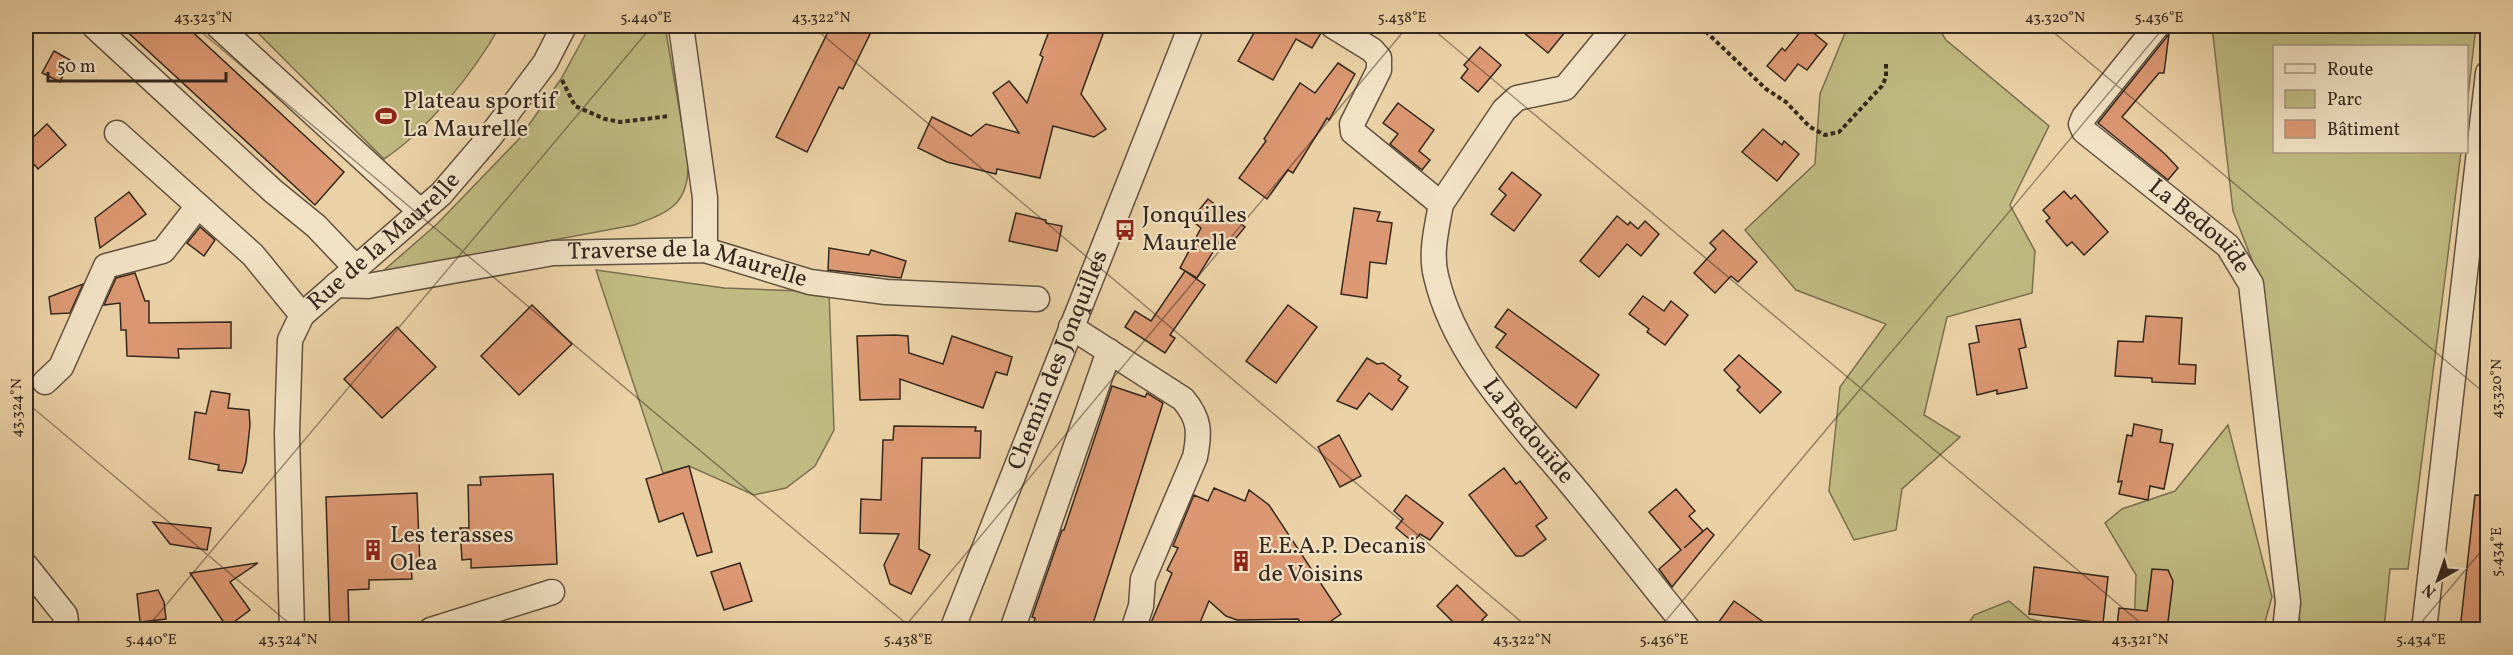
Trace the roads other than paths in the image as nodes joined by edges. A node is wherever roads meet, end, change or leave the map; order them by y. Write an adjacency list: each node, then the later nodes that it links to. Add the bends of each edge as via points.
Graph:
1 (94, 26): 15 (street, via 316,226)
2 (218, 26): 13 (street)
3 (564, 26): 13 (street, Rue de la Maurelle, via 545,63 489,138 441,194)
4 (681, 26): 14 (street, via 705,198)
5 (1191, 26): 19 (street, Chemin des Jonquilles)
6 (1333, 26): 11 (street, via 1379,58 1379,70 1352,124 1353,132)
7 (1616, 26): 11 (street, La Bedouïde, via 1565,88 1517,98 1504,110)
8 (2157, 26): 31 (street, La Bedouïde, via 2081,124 2084,131 2228,246 2251,284 2288,602)
9 (2487, 73): 32 (street)
10 (117, 134): 12 (street)
11 (1441, 204): 30 (street, La Bedouïde, via 1434,242 1435,273 1444,305 1467,353)
12 (198, 206): 18 (street, via 253,255); 21 (street, via 163,251 106,266 61,367)
13 (420, 211): 15 (street, Rue de la Maurelle)
14 (705, 250): 16 (street, Traverse de la Maurelle, via 553,253 368,285); 17 (street, Traverse de la Maurelle, via 810,282 886,292)
15 (356, 268): 16 (street, Rue de la Maurelle)
16 (336, 285): 18 (street, Rue de la Maurelle)
17 (1038, 300)
18 (302, 315): 25 (street, Rue de la Maurelle, via 290,340 287,434)
19 (1071, 327): 20 (street); 27 (street, Chemin des Jonquilles)
20 (1109, 351): 28 (street); 29 (street, via 1183,399 1195,412 1200,436 1196,457 1143,579 1141,606)
21 (45, 382)
22 (26, 566): 24 (street, via 65,615)
23 (552, 592): 26 (street)
24 (68, 630)
25 (292, 630)
26 (431, 630)
27 (952, 630)
28 (1012, 630)
29 (1133, 630)
30 (1689, 630)
31 (2285, 630)
32 (2424, 630)

